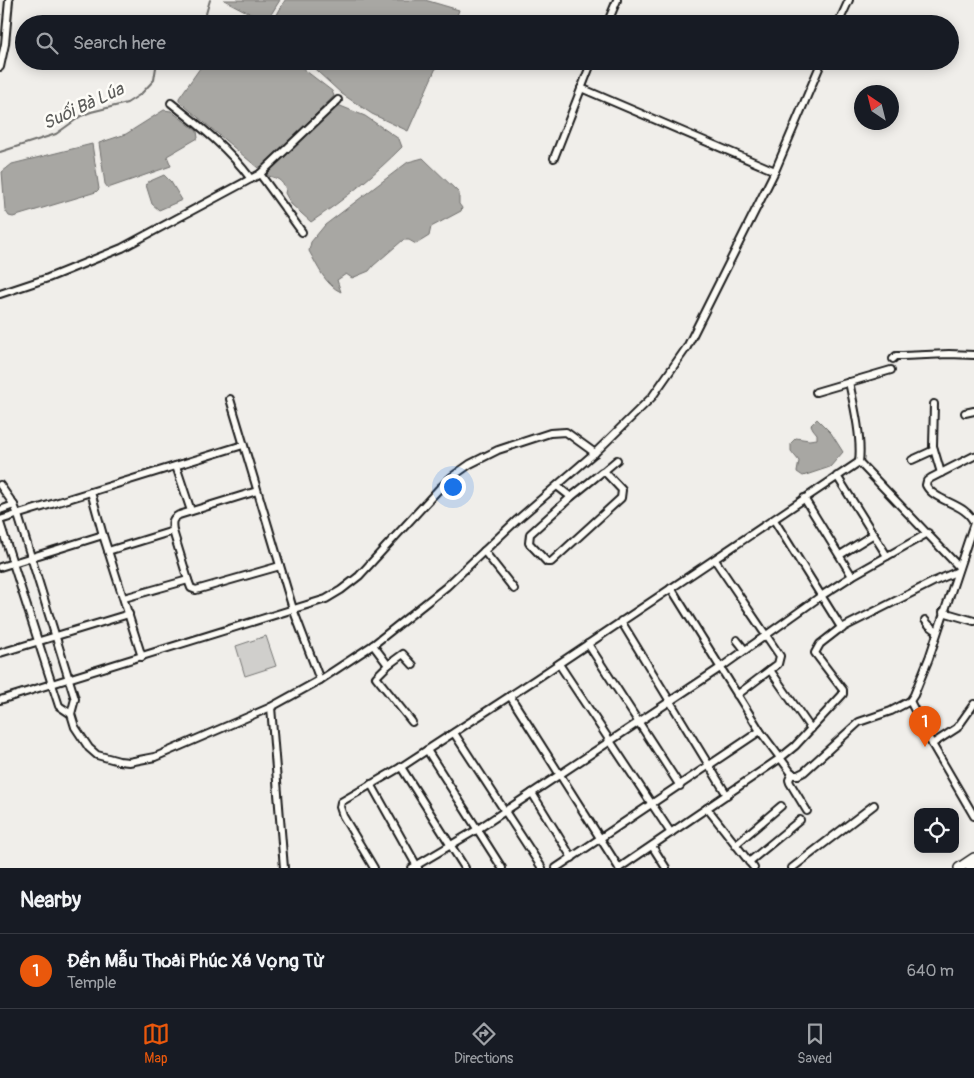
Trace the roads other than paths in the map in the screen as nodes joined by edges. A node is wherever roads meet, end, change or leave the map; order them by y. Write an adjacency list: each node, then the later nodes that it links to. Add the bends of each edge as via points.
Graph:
1 (9, 0): 6 (street)
2 (617, 0): 4 (street)
3 (849, 0): 5 (street)
4 (611, 15)
5 (842, 15)
6 (0, 67)
7 (588, 70): 9 (street)
8 (818, 70): 13 (street)
9 (581, 88): 12 (street); 13 (street)
10 (338, 100): 14 (street)
11 (171, 103): 15 (street, via 214,138)
12 (554, 158)
13 (775, 171): 29 (street, via 687,347 652,397)
14 (260, 174): 15 (street); 16 (street)
15 (251, 179): 17 (street, via 122,248)
16 (302, 232)
17 (0, 294)
18 (974, 355): 19 (street, via 896,356)
19 (893, 359)
20 (891, 370): 21 (street)
21 (849, 382): 22 (street); 33 (street)
22 (816, 392)
23 (230, 399): 27 (street)
24 (934, 404): 28 (street)
25 (974, 411): 26 (street)
26 (965, 413)
27 (243, 445): 34 (street); 40 (street)
28 (934, 450): 32 (street); 36 (street)
29 (595, 454): 39 (street); 71 (street, via 566,432 550,433 498,450 470,464 439,489 359,576 326,599)
30 (974, 456): 36 (street)
31 (616, 460): 35 (street)
32 (912, 460)
33 (859, 462): 37 (street); 52 (street)
34 (176, 466): 41 (street); 46 (street)
35 (604, 471): 42 (street); 42 (street, via 622,490 622,498 547,562 529,543 530,534)
36 (941, 473): 50 (street, via 927,481 927,488 964,511)
37 (837, 476): 43 (street); 53 (street)
38 (0, 485): 44 (street)
39 (557, 486): 42 (street); 55 (street)
40 (257, 490): 46 (street); 62 (street)
41 (91, 492): 47 (street); 54 (street)
42 (571, 497)
43 (804, 498): 48 (street); 57 (street)
44 (14, 505): 45 (street); 47 (street)
45 (0, 510)
46 (191, 511): 51 (street, via 174,517)
47 (18, 515): 49 (street); 59 (street)
48 (774, 520): 60 (street); 69 (street)
49 (0, 521): 61 (street)
50 (974, 523): 64 (street)
51 (173, 531): 56 (street); 66 (street)
52 (928, 533): 58 (street); 64 (street)
53 (874, 534): 57 (street); 58 (street)
54 (103, 535): 56 (street); 59 (street)
55 (484, 550): 68 (street); 84 (street, via 446,587)
56 (108, 551): 70 (street)
57 (840, 555): 65 (street)
58 (887, 556): 65 (street)
59 (31, 558): 61 (street); 79 (street)
60 (715, 560): 67 (street); 80 (street)
61 (13, 563): 63 (street); 82 (street)
62 (280, 566): 66 (street, via 196,590 191,588); 71 (street)
63 (0, 567)
64 (957, 569): 72 (street); 77 (street)
65 (852, 576): 69 (street)
66 (188, 580): 70 (street)
67 (671, 588): 75 (street); 91 (street)
68 (514, 589)
69 (821, 596): 77 (street); 80 (street)
70 (124, 598): 73 (street)
71 (293, 609): 87 (street); 94 (street)
72 (943, 612): 76 (street); 78 (street)
73 (129, 614): 79 (street); 87 (street)
74 (925, 620): 78 (street)
75 (621, 621): 83 (street); 99 (street)
76 (974, 621)
77 (842, 629): 106 (street, via 820,644 815,653 843,694)
78 (937, 631): 100 (street)
79 (55, 636): 82 (street); 93 (street)
80 (765, 636): 85 (street); 92 (street, via 780,656 778,664)
81 (737, 640): 85 (street)
82 (38, 641): 86 (street); 95 (street)
83 (588, 644): 88 (street); 105 (street)
84 (373, 646): 89 (street); 94 (street)
85 (745, 650): 91 (street)
86 (0, 653)
87 (142, 657): 93 (street)
88 (559, 664): 97 (street); 109 (street)
89 (388, 665): 90 (street, via 403,654); 104 (street, via 377,674 377,680)
90 (413, 665)
91 (720, 668): 96 (street); 99 (street)
92 (770, 670): 96 (street); 106 (street)
93 (69, 679): 95 (street); 103 (street, via 75,698)
94 (320, 680): 101 (street)
95 (52, 684): 98 (street); 103 (street, via 59,706)
96 (737, 695): 107 (street)
97 (510, 696): 108 (street); 116 (street)
98 (0, 700)
99 (670, 701): 105 (street); 113 (street)
100 (910, 701): 110 (street); 115 (street, via 858,722 804,772)
101 (271, 707): 103 (street, via 156,757 129,762 105,758 89,748); 139 (street)
102 (973, 708): 110 (street, via 957,728)
103 (71, 714)
104 (412, 722)
105 (639, 722): 109 (street); 118 (street)
106 (811, 729): 112 (street)
107 (760, 731): 112 (street); 113 (street)
108 (454, 733): 111 (street); 125 (street)
109 (610, 741): 116 (street); 121 (street)
110 (932, 744): 127 (street)
111 (427, 750): 114 (street); 129 (street)
112 (779, 759): 115 (street); 120 (street)
113 (710, 766): 118 (street); 120 (street)
114 (400, 767): 117 (street); 133 (street)
115 (792, 773): 126 (street, via 790,783)
116 (560, 774): 119 (street); 131 (street)
117 (371, 784): 138 (street); 140 (street, via 341,802 340,808)
118 (680, 786): 121 (street)
119 (532, 793): 125 (street); 135 (street)
120 (727, 794): 124 (street)
121 (652, 804): 130 (street); 131 (street)
122 (874, 805): 147 (street)
123 (781, 806): 132 (street)
124 (707, 808): 130 (street); 132 (street)
125 (504, 810): 129 (street); 143 (street)
126 (807, 811)
127 (974, 816)
128 (800, 820): 137 (street)
129 (478, 829): 133 (street); 142 (street)
130 (671, 833): 134 (street)
131 (601, 838): 135 (street); 145 (street)
132 (736, 844): 137 (street)
133 (449, 845): 138 (street); 141 (street)
134 (652, 846): 145 (street); 146 (street)
135 (572, 858): 144 (street)
136 (974, 858): 148 (main road)
137 (752, 865)
138 (415, 867)
139 (284, 868)
140 (374, 868)
141 (465, 868)
142 (502, 868)
143 (542, 868)
144 (556, 868)
145 (619, 868)
146 (666, 868)
147 (792, 868)
148 (959, 868)

